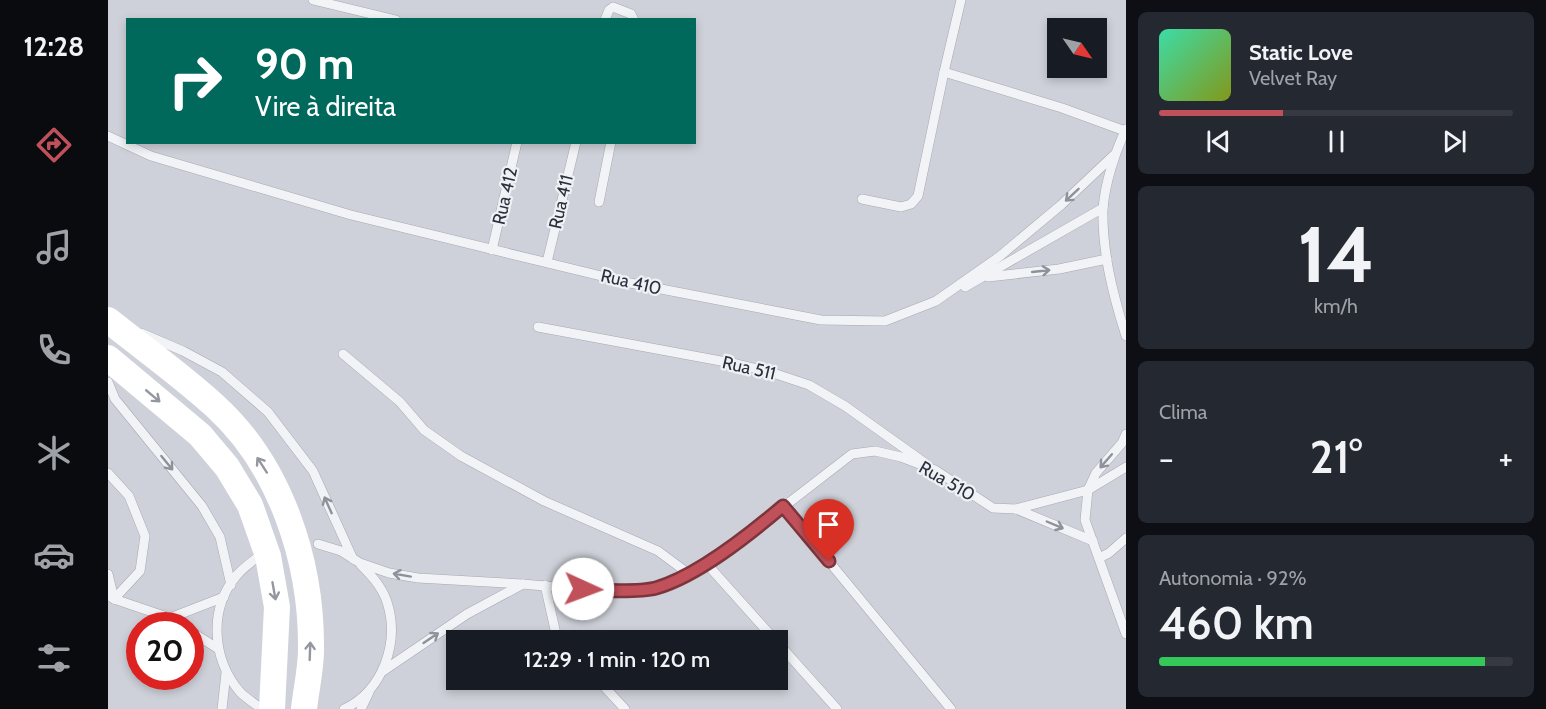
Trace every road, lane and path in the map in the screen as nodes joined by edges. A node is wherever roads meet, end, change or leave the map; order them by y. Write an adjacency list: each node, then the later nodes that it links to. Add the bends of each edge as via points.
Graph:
1 (313, 0): 3 (lane)
2 (962, 0): 6 (lane)
3 (388, 18)
4 (606, 18): 5 (lane, via 613,8)
5 (633, 18)
6 (944, 72): 7 (lane); 13 (lane, via 918,196 901,207)
7 (1125, 130): 12 (lane)
8 (108, 136): 16 (lane, Rua 410, via 152,156 351,215)
9 (518, 144): 16 (lane, Rua 412)
10 (576, 144): 18 (lane, Rua 411)
11 (611, 144): 14 (lane, Rua 411)
12 (1114, 155): 15 (lane); 20 (lane, Rua 410, one-way to 20, via 1000,256)
13 (862, 199)
14 (599, 202)
15 (1103, 208): 17 (lane); 19 (lane)
16 (492, 250): 18 (lane, Rua 410)
17 (1107, 259): 19 (lane, one-way to 17); 23 (lane)
18 (547, 262): 20 (lane, Rua 410, via 630,283 821,320 885,321)
19 (983, 278): 20 (lane)
20 (936, 301)
21 (108, 319): 39 (lane, one-way to 21, via 313,471 268,412 222,372); 63 (main road, one-way to 21, via 311,651 308,601 297,544 274,484 248,443 216,407)
22 (538, 327): 29 (lane, Rua 511, via 737,364 809,385 865,419)
23 (1126, 336)
24 (343, 354): 42 (lane, via 400,402 424,430 461,456 544,501 658,551)
25 (108, 358): 62 (main road, one-way to 62, via 200,435 227,467 250,505 268,556 277,607)
26 (108, 382): 44 (lane, one-way to 44, via 116,399 202,506 220,537)
27 (1126, 434): 31 (lane, one-way to 31)
28 (1126, 467): 31 (lane, Rua 510)
29 (935, 471): 32 (lane, Rua 510, via 901,456 874,451 852,454); 33 (lane, Rua 510, via 993,508)
30 (108, 473): 46 (lane, via 129,496 145,536 140,571)
31 (1088, 490): 33 (lane, Rua 510); 35 (lane, via 1085,520)
32 (783, 506): 40 (lane, Rua 510); 68 (lane)
33 (1016, 509): 35 (lane, Rua 510, one-way to 35)
34 (1126, 538): 37 (lane)
35 (1093, 542): 37 (lane)
36 (318, 544): 39 (lane, Rua 510, via 341,551)
37 (1099, 558): 52 (lane)
38 (255, 559): 44 (lane)
39 (356, 561): 43 (lane, Rua 510, one-way to 39, via 418,578); 56 (lane, via 376,581 387,602 392,625 390,649)
40 (706, 563): 42 (lane, Rua 510); 51 (lane)
41 (108, 574): 46 (lane)
42 (689, 574): 45 (lane, Rua 510, via 655,588 597,591)
43 (523, 584): 45 (lane, Rua 510); 56 (lane, one-way to 43, via 467,614)
44 (231, 585): 47 (lane)
45 (545, 585): 50 (lane)
46 (111, 597): 48 (lane)
47 (224, 597): 49 (lane); 54 (lane, via 217,622)
48 (153, 612)
49 (185, 612)
50 (555, 630)
51 (766, 630)
52 (1126, 634)
53 (204, 640): 54 (lane)
54 (218, 648): 57 (lane)
55 (788, 654): 67 (lane)
56 (382, 671): 58 (lane)
57 (226, 673): 60 (lane); 61 (lane, via 241,694)
58 (369, 690): 64 (lane); 65 (lane)
59 (607, 690): 66 (lane)
60 (222, 709)
61 (262, 709)
62 (272, 709)
63 (304, 709)
64 (344, 709)
65 (362, 709)
66 (625, 709)
67 (837, 709)
68 (951, 709)

